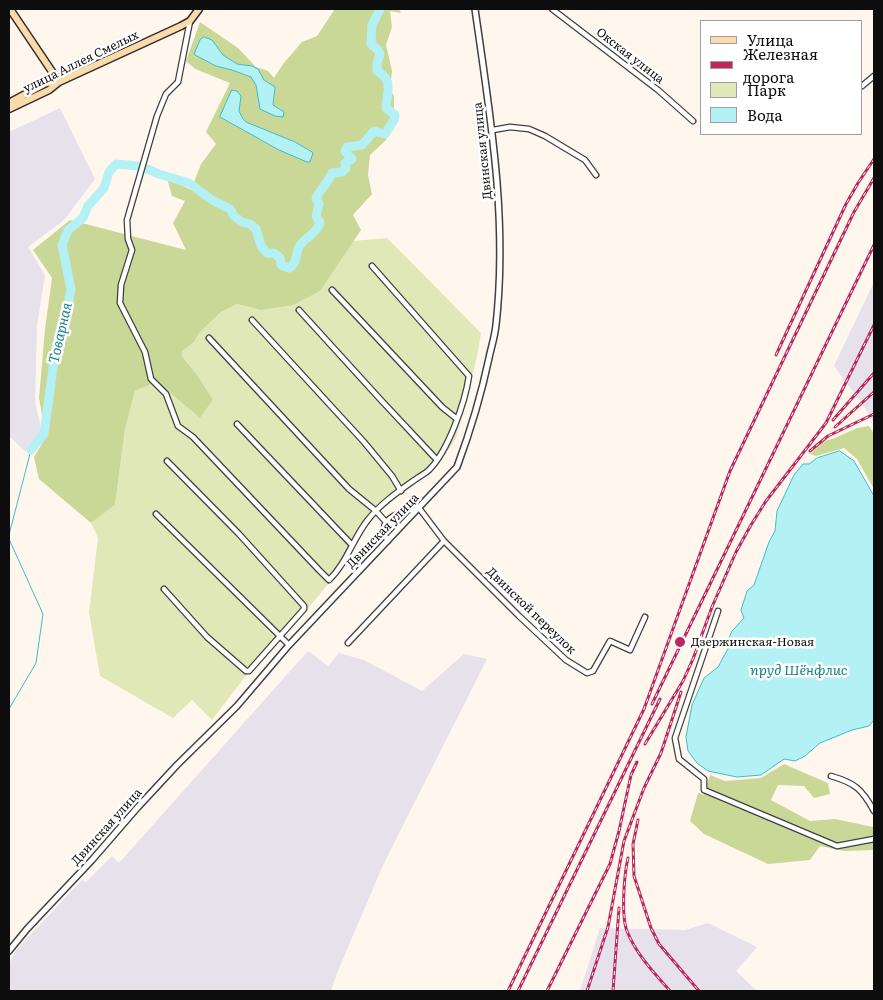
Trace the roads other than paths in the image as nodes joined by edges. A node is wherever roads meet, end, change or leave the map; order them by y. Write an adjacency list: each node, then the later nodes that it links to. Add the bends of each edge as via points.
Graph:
1 (10, 9): 7 (main road)
2 (199, 9): 5 (main road, улица Аллея Смелых)
3 (475, 9): 12 (street, Двинская улица)
4 (552, 9): 11 (street, Окская улица, via 658,90)
5 (190, 21): 7 (main road, улица Аллея Смелых); 30 (street, улица Аллея Смелых, via 178,82 166,94 157,116 127,220 132,250 120,285 120,303 145,352 151,379 166,394 178,426 193,437 329,580)
6 (874, 76): 8 (street)
7 (59, 82): 9 (main road, via 46,83); 10 (main road, улица Аллея Смелых)
8 (863, 85)
9 (9, 103)
10 (9, 109)
11 (693, 121)
12 (493, 130): 13 (street, via 529,128 585,160); 24 (street, Двинская улица, via 500,252 496,326 483,386 457,467)
13 (596, 175)
14 (372, 266): 19 (street, via 469,376)
15 (332, 290): 19 (street)
16 (299, 310): 21 (street)
17 (252, 320): 23 (street, via 364,442)
18 (209, 338): 25 (street, via 349,489)
19 (457, 419): 21 (street)
20 (237, 424): 30 (street)
21 (437, 460): 23 (street)
22 (167, 461): 34 (street, via 304,603 304,609)
23 (401, 491): 25 (street)
24 (419, 508): 27 (street, via 400,513); 28 (street, Двинская улица); 29 (street, Двинской переулок)
25 (376, 511): 27 (street); 30 (street)
26 (156, 514): 34 (street)
27 (386, 522): 28 (street, via 384,531)
28 (388, 541): 36 (street, Двинская улица)
29 (444, 541): 33 (street, Двинской переулок, via 566,660 587,673 594,671 610,641 630,650); 35 (street)
30 (352, 545)
31 (164, 589): 34 (street, via 243,670 249,671)
32 (718, 611): 39 (street, via 675,738 679,759 704,779 704,790 837,846)
33 (645, 617)
34 (281, 636): 36 (street)
35 (348, 643)
36 (289, 645): 40 (street, Двинская улица, via 237,706 170,772)
37 (831, 776): 38 (street, via 847,780 859,788)
38 (874, 811)
39 (874, 840)
40 (9, 951)

